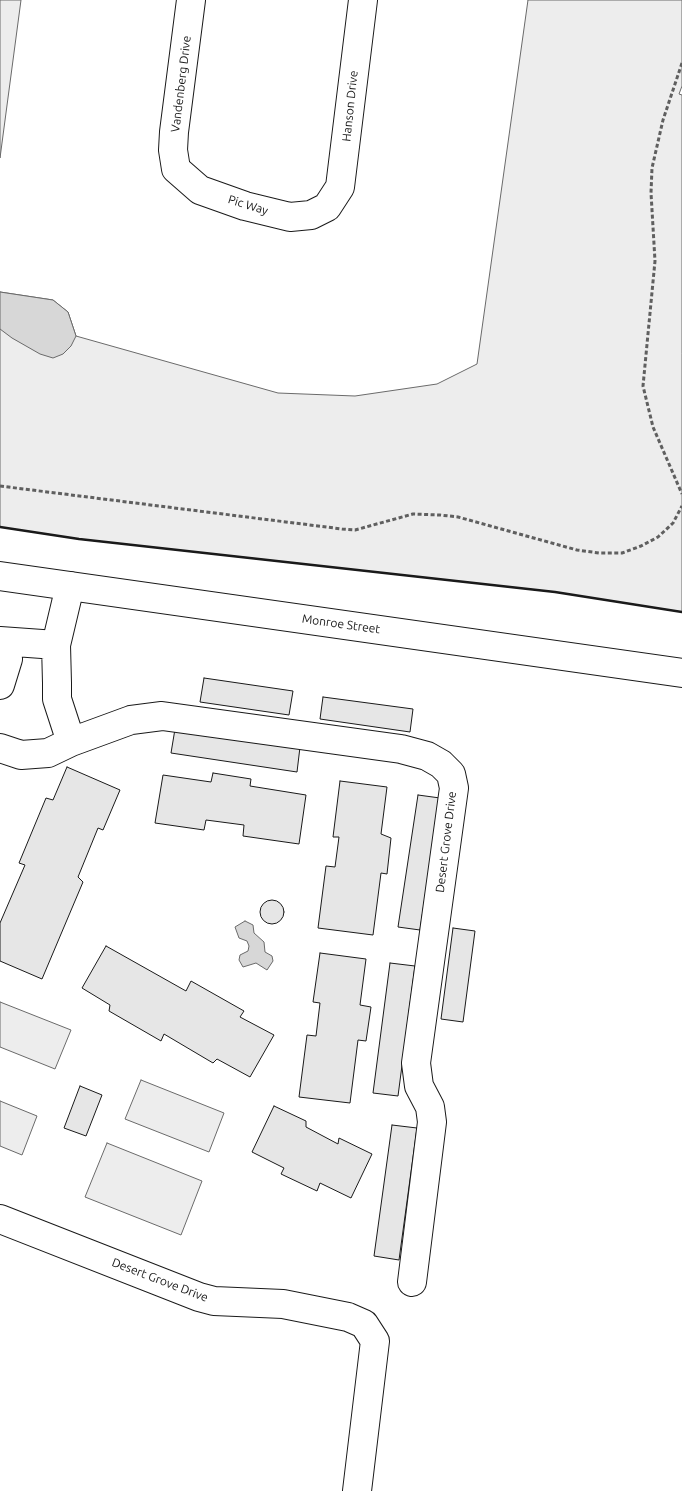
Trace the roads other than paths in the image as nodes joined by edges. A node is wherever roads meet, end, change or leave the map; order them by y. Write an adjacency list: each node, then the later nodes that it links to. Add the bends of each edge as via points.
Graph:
1 (192, 0): 3 (main road, Vandenberg Drive, via 174,132)
2 (363, 0): 4 (main road, Hanson Drive, via 342,178)
3 (176, 169): 4 (main road, Pic Way, via 200,190 245,206 290,217 311,215)
4 (327, 207)
5 (0, 576): 6 (main road, Monroe Street)
6 (70, 586): 8 (main road); 10 (main road, Monroe Street)
7 (0, 641): 8 (main road)
8 (56, 645): 12 (main road, via 57,699)
9 (0, 648): 11 (main road, via 8,659)
10 (682, 673)
11 (0, 685)
12 (71, 742): 13 (main road, Desert Grove Drive, via 48,753 21,755); 15 (main road, Desert Grove Drive, via 131,720 162,716 402,749 427,756 451,774 454,788 416,1063 419,1086 430,1107 432,1122)
13 (0, 748)
14 (0, 1219): 16 (main road, Desert Grove Drive, via 199,1297 283,1304 348,1317 364,1324 375,1341)
15 (412, 1282)
16 (357, 1491)

